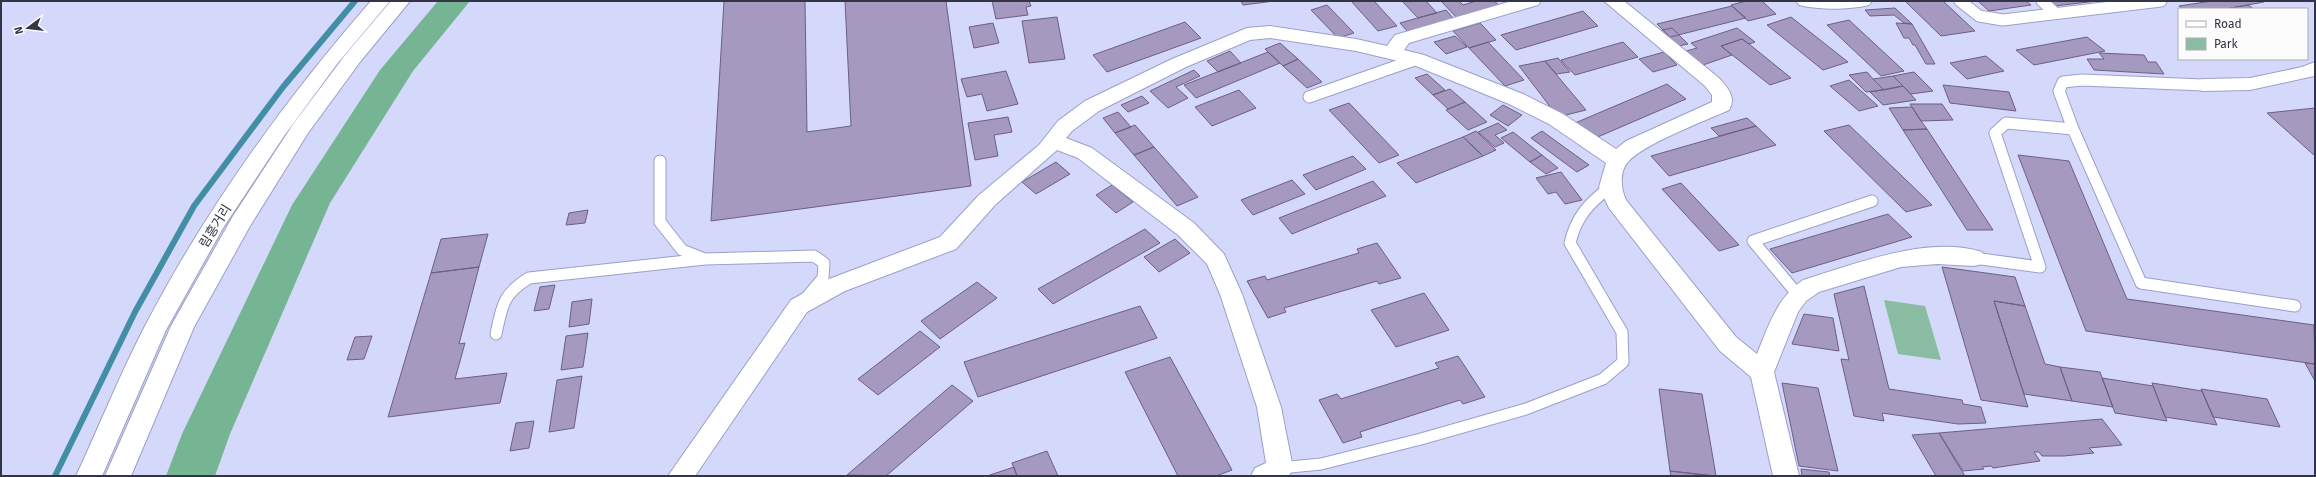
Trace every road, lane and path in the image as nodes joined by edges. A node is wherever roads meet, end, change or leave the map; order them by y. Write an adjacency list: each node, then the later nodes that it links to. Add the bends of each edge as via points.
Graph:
1 (381, 1): 30 (street, 림흥거리, via 330,60 277,131 215,223 155,329)
2 (401, 1): 31 (street, 림흥거리, via 353,58 301,128 241,222 183,326)
3 (1532, 1): 11 (street, via 1402,39)
4 (1805, 1): 5 (street, via 1835,4)
5 (1863, 1)
6 (1960, 1): 10 (lane, via 1971,12 1984,19 2003,20)
7 (2042, 1): 10 (lane)
8 (2161, 1): 10 (lane)
9 (1622, 3): 18 (street, via 1712,82 1722,94 1722,105 1633,146)
10 (2055, 13)
11 (1392, 53): 12 (street); 17 (street, via 1270,32 1247,34 1179,62 1092,106 1065,126)
12 (1417, 59): 15 (lane); 18 (street, via 1516,98 1556,119)
13 (2315, 68): 14 (street, via 2250,84)
14 (2203, 85): 16 (lane, via 2082,80 2063,82 2059,90)
15 (1309, 97)
16 (2073, 130): 22 (lane, via 2006,123 1995,133 2040,267); 26 (lane, via 2141,283)
17 (1053, 141): 25 (street, via 1046,150 986,200 948,243 837,285); 29 (street, via 1085,153 1186,230 1216,260 1231,294 1269,407)
18 (1617, 160): 20 (street)
19 (660, 161): 23 (lane, via 660,222 682,250)
20 (1610, 187): 28 (street, via 1617,203 1728,344); 29 (lane, via 1587,204 1574,224 1570,243 1622,332 1623,362 1603,379 1526,409 1422,439 1321,464)
21 (1872, 201): 24 (lane, via 1753,241)
22 (1974, 258): 24 (street, via 1937,256 1901,259 1811,286)
23 (705, 259): 25 (lane, via 814,256 824,264 823,278); 27 (lane, via 529,278 511,288 503,301)
24 (1798, 295): 28 (street, via 1788,308)
25 (799, 306): 32 (street)
26 (2295, 306)
27 (496, 334)
28 (1762, 372): 33 (street)
29 (1272, 472)
30 (89, 476)
31 (118, 476)
32 (681, 476)
33 (1786, 476)

